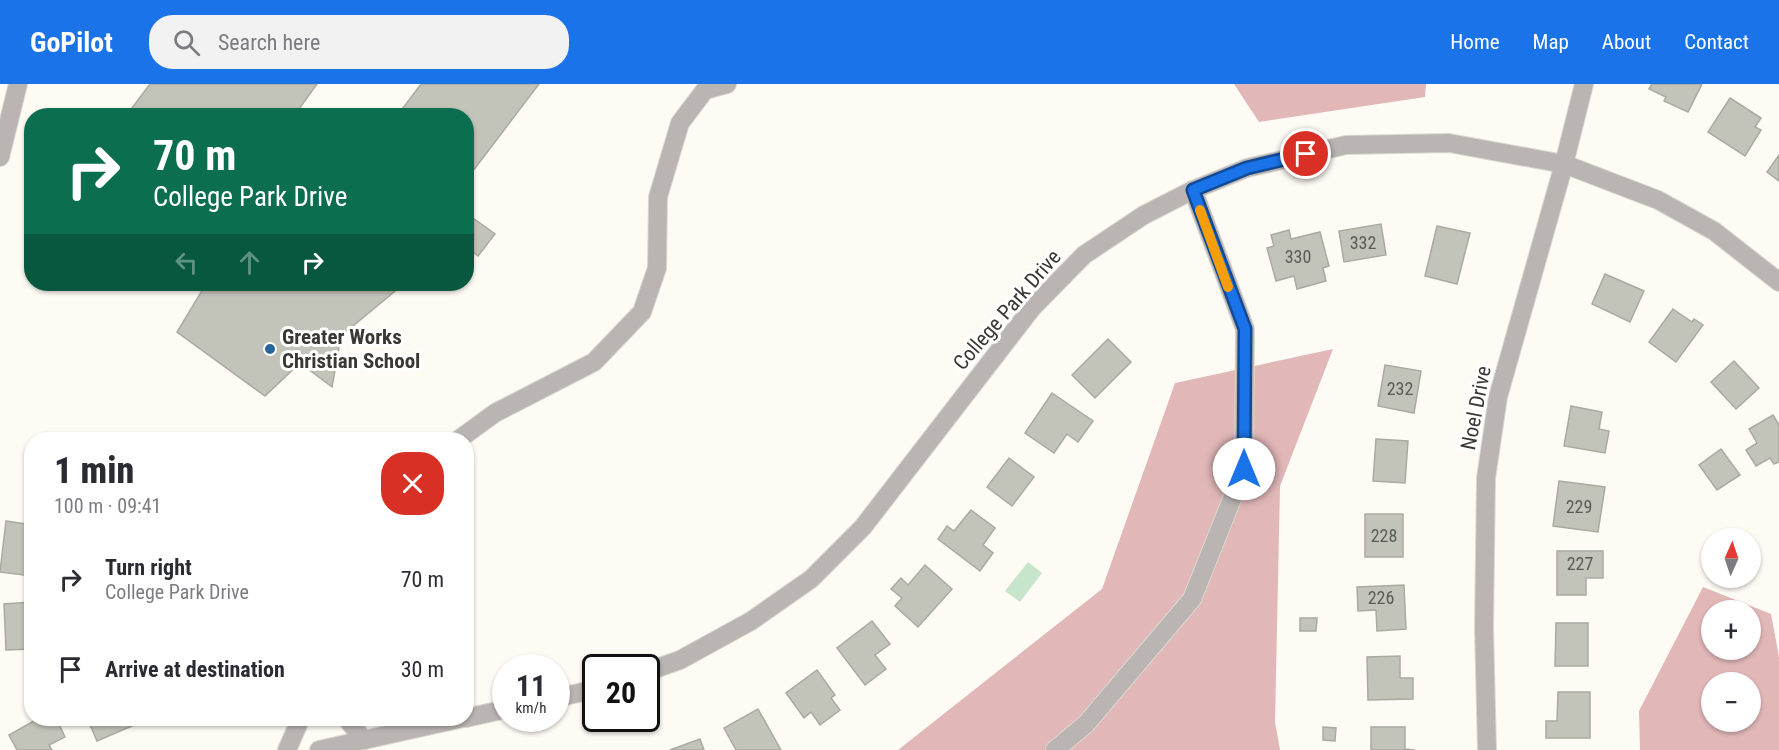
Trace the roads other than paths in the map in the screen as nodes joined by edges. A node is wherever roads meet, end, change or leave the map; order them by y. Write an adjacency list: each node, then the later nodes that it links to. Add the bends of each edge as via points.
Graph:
1 (18, 84): 4 (street)
2 (727, 84): 8 (street, via 705,90 680,123 658,197 657,268 642,312 594,362 495,413)
3 (1584, 84): 5 (street, Noel Drive)
4 (0, 157)
5 (1564, 164): 6 (street, College Park Drive, via 1449,143 1346,145 1247,168); 7 (street, College Park Drive, via 1658,200 1714,231); 19 (street, Noel Drive, via 1498,397 1486,478)
6 (1193, 190): 9 (street, College Park Drive, via 1144,214 1084,255 1040,300 863,527 811,579 752,621); 18 (street, via 1245,329 1244,469 1192,599 1086,724)
7 (1779, 282)
8 (469, 432)
9 (660, 667)
10 (492, 712): 11 (street)
11 (474, 716)
12 (298, 726): 16 (street)
13 (353, 726): 15 (street)
14 (428, 726): 15 (street)
15 (364, 740): 17 (street)
16 (287, 750)
17 (319, 750)
18 (1055, 750)
19 (1487, 750)

